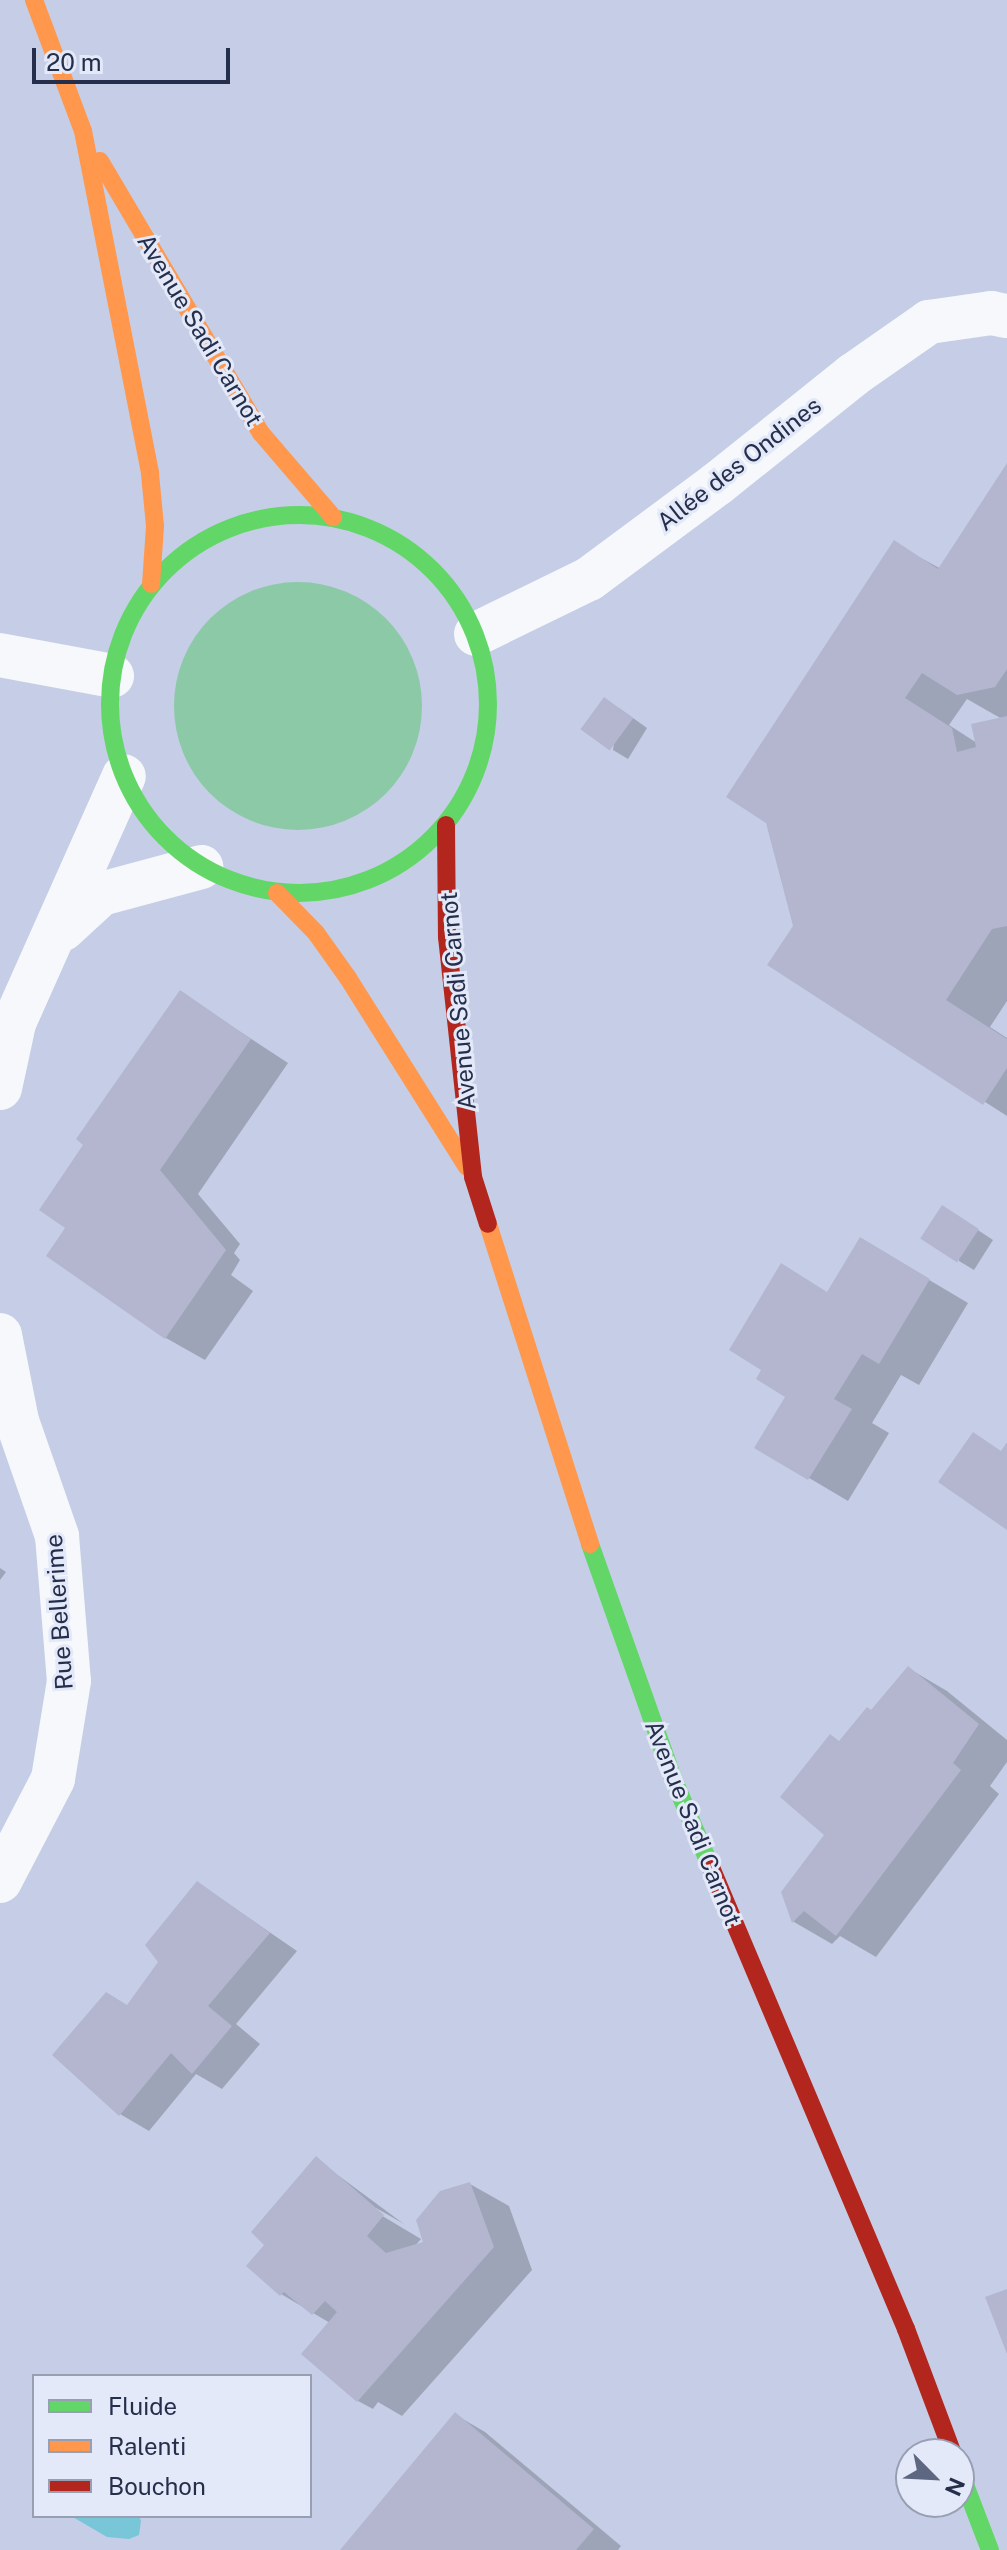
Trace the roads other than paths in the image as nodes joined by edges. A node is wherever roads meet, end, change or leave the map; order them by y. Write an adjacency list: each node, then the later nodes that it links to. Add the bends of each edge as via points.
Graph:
1 (34, 0): 2 (main road, Avenue Sadi Carnot)
2 (83, 131): 4 (main road, Avenue Sadi Carnot, via 261,433); 5 (main road, Avenue Sadi Carnot, via 150,474 155,526)
3 (1007, 316): 6 (street, Allée des Ondines, via 991,313 929,322 589,579)
4 (333, 517): 5 (main road, via 282,514 233,526 189,550); 6 (main road, via 378,531 420,557 452,592)
5 (151, 584): 8 (main road, via 125,627)
6 (476, 634): 10 (main road, via 487,683 487,733 472,782)
7 (0, 655): 8 (street)
8 (112, 676): 9 (main road, via 111,727)
9 (124, 776): 11 (main road, via 155,828); 13 (street)
10 (446, 825): 12 (main road, via 411,857 371,880 324,893); 15 (main road, Avenue Sadi Carnot, via 447,937)
11 (201, 867): 12 (main road, via 238,884); 13 (street, via 101,894)
12 (277, 893): 15 (main road, Avenue Sadi Carnot, via 316,933 348,978)
13 (52, 939): 14 (street, via 14,1023)
14 (0, 1088)
15 (473, 1177): 18 (main road, Avenue Sadi Carnot, via 551,1428 668,1764)
16 (0, 1335): 17 (street, Rue Bellerime, via 17,1421 57,1536 69,1681 53,1779)
17 (0, 1881)
18 (947, 2438)
19 (975, 2511): 20 (main road)
20 (990, 2550)

